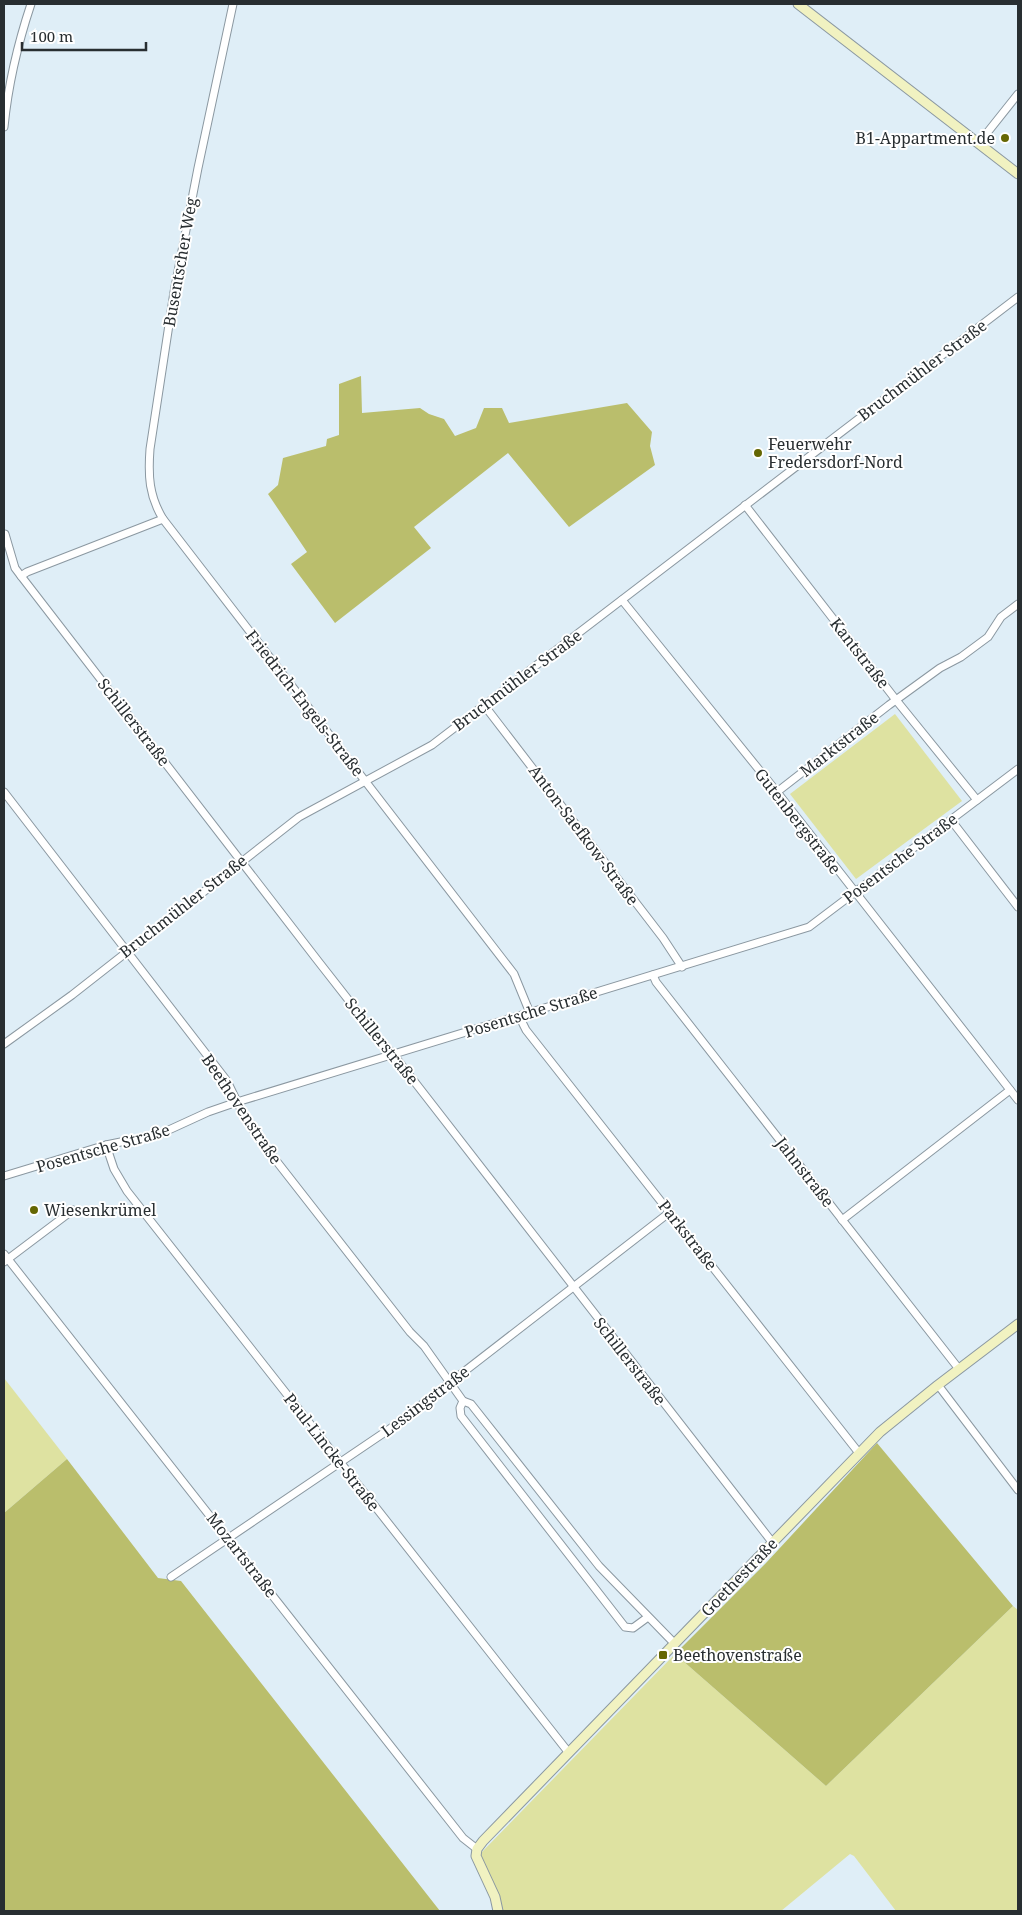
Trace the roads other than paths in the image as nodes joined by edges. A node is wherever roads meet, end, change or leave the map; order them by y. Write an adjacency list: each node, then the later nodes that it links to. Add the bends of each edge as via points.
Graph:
1 (31, 4): 5 (street, via 21,35)
2 (233, 4): 10 (street, Busentscher Weg, via 174,292 150,449 148,474 151,493)
3 (798, 4): 6 (street)
4 (1018, 94): 6 (street)
5 (4, 127)
6 (979, 143): 7 (street)
7 (1018, 174)
8 (1018, 296): 9 (street, Bruchmühler Straße)
9 (745, 505): 13 (street, Bruchmühler Straße); 15 (street, Kantstraße)
10 (163, 520): 12 (street); 18 (street, Friedrich-Engels-Straße)
11 (4, 534): 12 (street, Schillerstraße, via 15,568)
12 (21, 576): 23 (street, Schillerstraße)
13 (622, 600): 16 (street, Bruchmühler Straße); 20 (street, Gutenbergstraße)
14 (1018, 604): 15 (street, Marktstraße, via 1002,617 988,637)
15 (896, 700): 20 (street, Marktstraße); 21 (street, Kantstraße)
16 (484, 705): 18 (street, Bruchmühler Straße, via 432,745); 27 (street, Anton-Saefkow-Straße, via 664,938)
17 (1018, 769): 21 (street, Posentsche Straße)
18 (365, 780): 23 (street, Bruchmühler Straße, via 298,816); 29 (street, Friedrich-Engels-Straße, via 514,974)
19 (4, 792): 26 (street, Beethovenstraße)
20 (777, 792): 24 (street, Gutenbergstraße)
21 (977, 800): 22 (street, Posentsche Straße)
22 (951, 820): 24 (street, Posentsche Straße); 25 (street)
23 (241, 861): 26 (street, Bruchmühler Straße); 32 (street, Schillerstraße)
24 (855, 893): 27 (street, Posentsche Straße, via 809,927); 33 (street, Gutenbergstraße)
25 (1018, 907)
26 (126, 951): 31 (street, Bruchmühler Straße); 35 (street, Beethovenstraße, via 227,1081)
27 (682, 966): 28 (street, Posentsche Straße)
28 (653, 975): 29 (street, Posentsche Straße); 40 (street, Jahnstraße)
29 (530, 1013): 30 (street, Posentsche Straße)
30 (519, 1016): 32 (street, Posentsche Straße); 39 (street, Parkstraße, via 526,1030)
31 (4, 1044)
32 (393, 1054): 35 (street, Posentsche Straße); 42 (street, Schillerstraße)
33 (1010, 1090): 34 (street, Gutenbergstraße); 40 (street)
34 (1018, 1100)
35 (237, 1102): 36 (street, Posentsche Straße, via 160,1134); 45 (street, Beethovenstraße, via 260,1140)
36 (106, 1145): 37 (street, Posentsche Straße); 49 (street, Paul-Lincke-Straße, via 114,1169 127,1191)
37 (4, 1176)
38 (73, 1210): 41 (street, Mozartstraße)
39 (670, 1212): 42 (street, Lessingstraße); 48 (street, Parkstraße)
40 (842, 1220): 44 (street, Jahnstraße)
41 (5, 1258): 51 (street, Mozartstraße)
42 (573, 1288): 45 (street, Lessingstraße); 52 (street, Schillerstraße)
43 (1018, 1324): 44 (street, Goethestraße)
44 (959, 1369): 46 (street, Goethestraße)
45 (450, 1383): 47 (street, Beethovenstraße); 49 (street, Lessingstraße)
46 (938, 1384): 48 (street, Goethestraße); 50 (street)
47 (463, 1401): 54 (street, Beethovenstraße, via 471,1404 599,1566); 54 (street, Beethovenstraße, via 461,1416 625,1627 633,1628)
48 (859, 1453): 52 (street, Goethestraße)
49 (340, 1462): 51 (street, Lessingstraße); 56 (street, Paul-Lincke-Straße)
50 (1018, 1488)
51 (228, 1537): 53 (street, Lessingstraße); 57 (street, Mozartstraße, via 463,1838)
52 (772, 1542): 55 (street, Goethestraße)
53 (171, 1577)
54 (648, 1617): 55 (street, Beethovenstraße)
55 (674, 1644): 56 (street, Goethestraße)
56 (569, 1753): 57 (street, Goethestraße)
57 (477, 1849): 58 (street, via 478,1862 495,1897)
58 (498, 1911)

